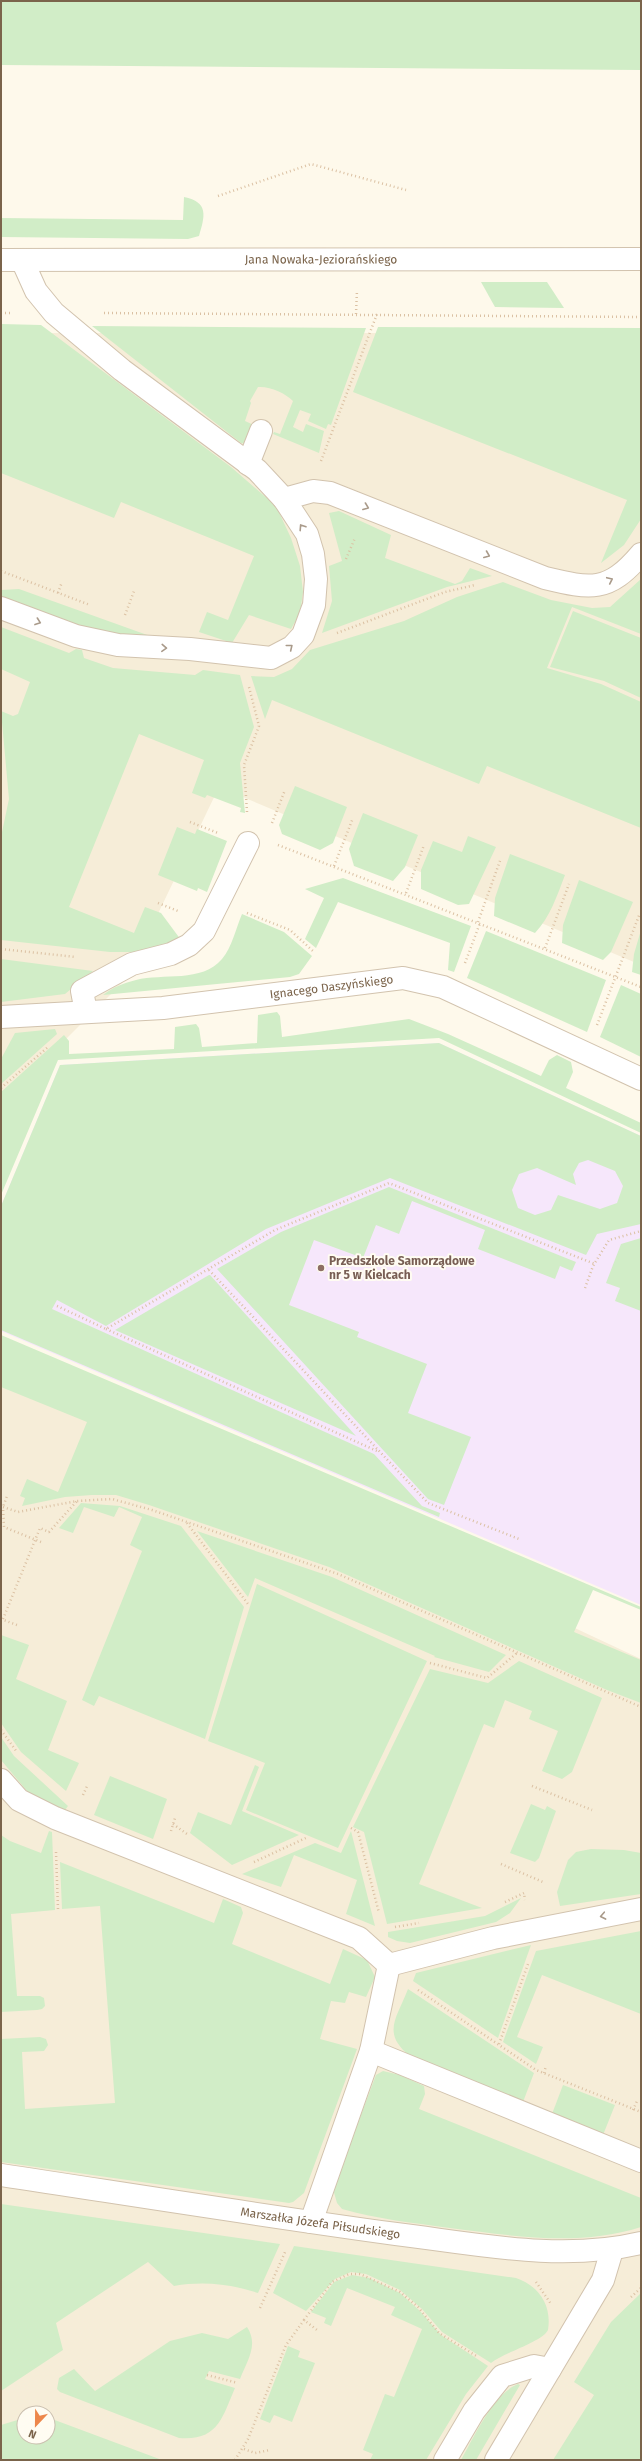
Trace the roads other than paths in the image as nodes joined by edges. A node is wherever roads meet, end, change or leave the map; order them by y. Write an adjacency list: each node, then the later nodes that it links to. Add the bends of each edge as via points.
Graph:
1 (641, 259): 2 (street, Jana Nowaka-Jeziorańskiego)
2 (11, 260): 4 (street, via 54,313 122,370)
3 (261, 431): 4 (street)
4 (248, 464): 5 (street)
5 (284, 499): 6 (street, one-way to 6, via 313,492 330,494 545,578 575,586 596,587 620,576); 7 (street, one-way to 5, via 76,636 118,645 190,649 271,658 292,647 303,635 314,604 316,579 313,554 307,534)
6 (641, 554)
7 (1, 608)
8 (256, 841): 9 (street, via 204,931 171,954 132,964 82,991)
9 (86, 1012): 10 (street, Ignacego Daszyńskiego); 11 (street, Ignacego Daszyńskiego, via 163,1008 403,978 443,987)
10 (1, 1017)
11 (641, 1079)
12 (1, 1780): 14 (street, via 19,1800 55,1818 359,1938)
13 (641, 1909): 14 (street, one-way to 14, via 493,1938)
14 (389, 1965): 15 (street)
15 (371, 2051): 16 (street); 18 (street)
16 (641, 2161)
17 (1, 2175): 18 (street, Marszałka Józefa Piłsudskiego)
18 (311, 2222): 20 (street, Marszałka Józefa Piłsudskiego, via 528,2251)
19 (641, 2242): 20 (street, Marszałka Józefa Piłsudskiego)
20 (612, 2250): 21 (street, via 603,2280)
21 (550, 2369): 22 (street, via 534,2366 502,2376 474,2411); 23 (street)
22 (445, 2460)
23 (496, 2460)

